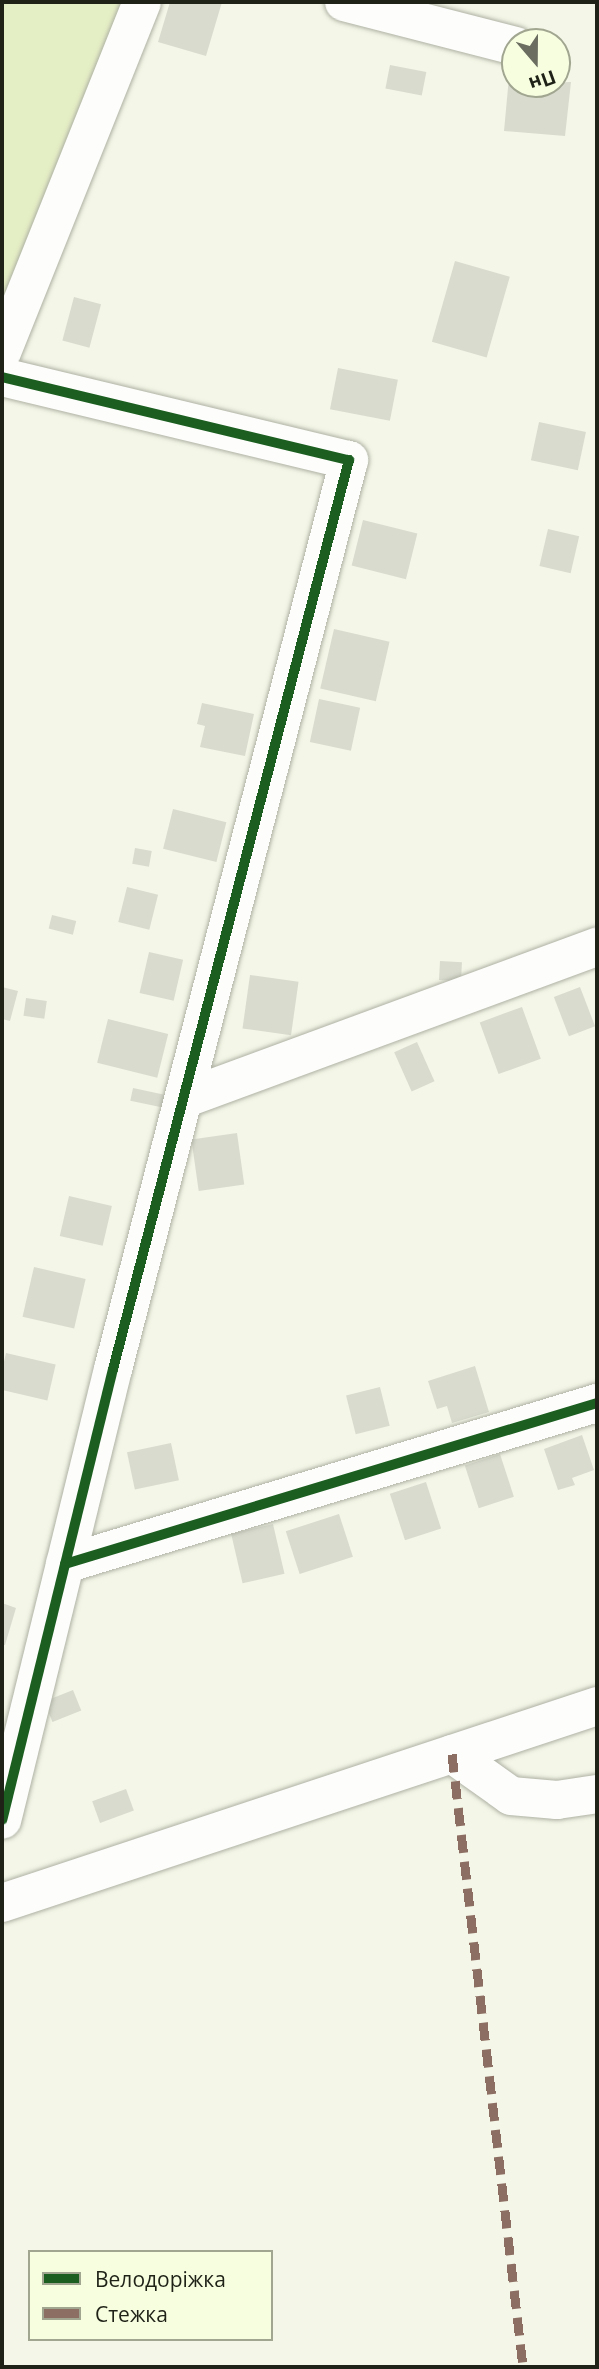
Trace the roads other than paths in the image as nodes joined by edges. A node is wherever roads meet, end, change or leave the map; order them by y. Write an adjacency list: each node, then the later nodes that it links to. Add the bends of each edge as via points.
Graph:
1 (142, 2): 4 (street)
2 (344, 2): 3 (street)
3 (501, 42)
4 (2, 352)
5 (2, 377): 7 (street, via 349,460)
6 (597, 947): 7 (street)
7 (186, 1098): 9 (street)
8 (597, 1403): 9 (street)
9 (65, 1564): 13 (street)
10 (597, 1706): 11 (street)
11 (452, 1754): 12 (street, via 511,1796 557,1800); 14 (street)
12 (597, 1794)
13 (2, 1820)
14 (2, 1903)

